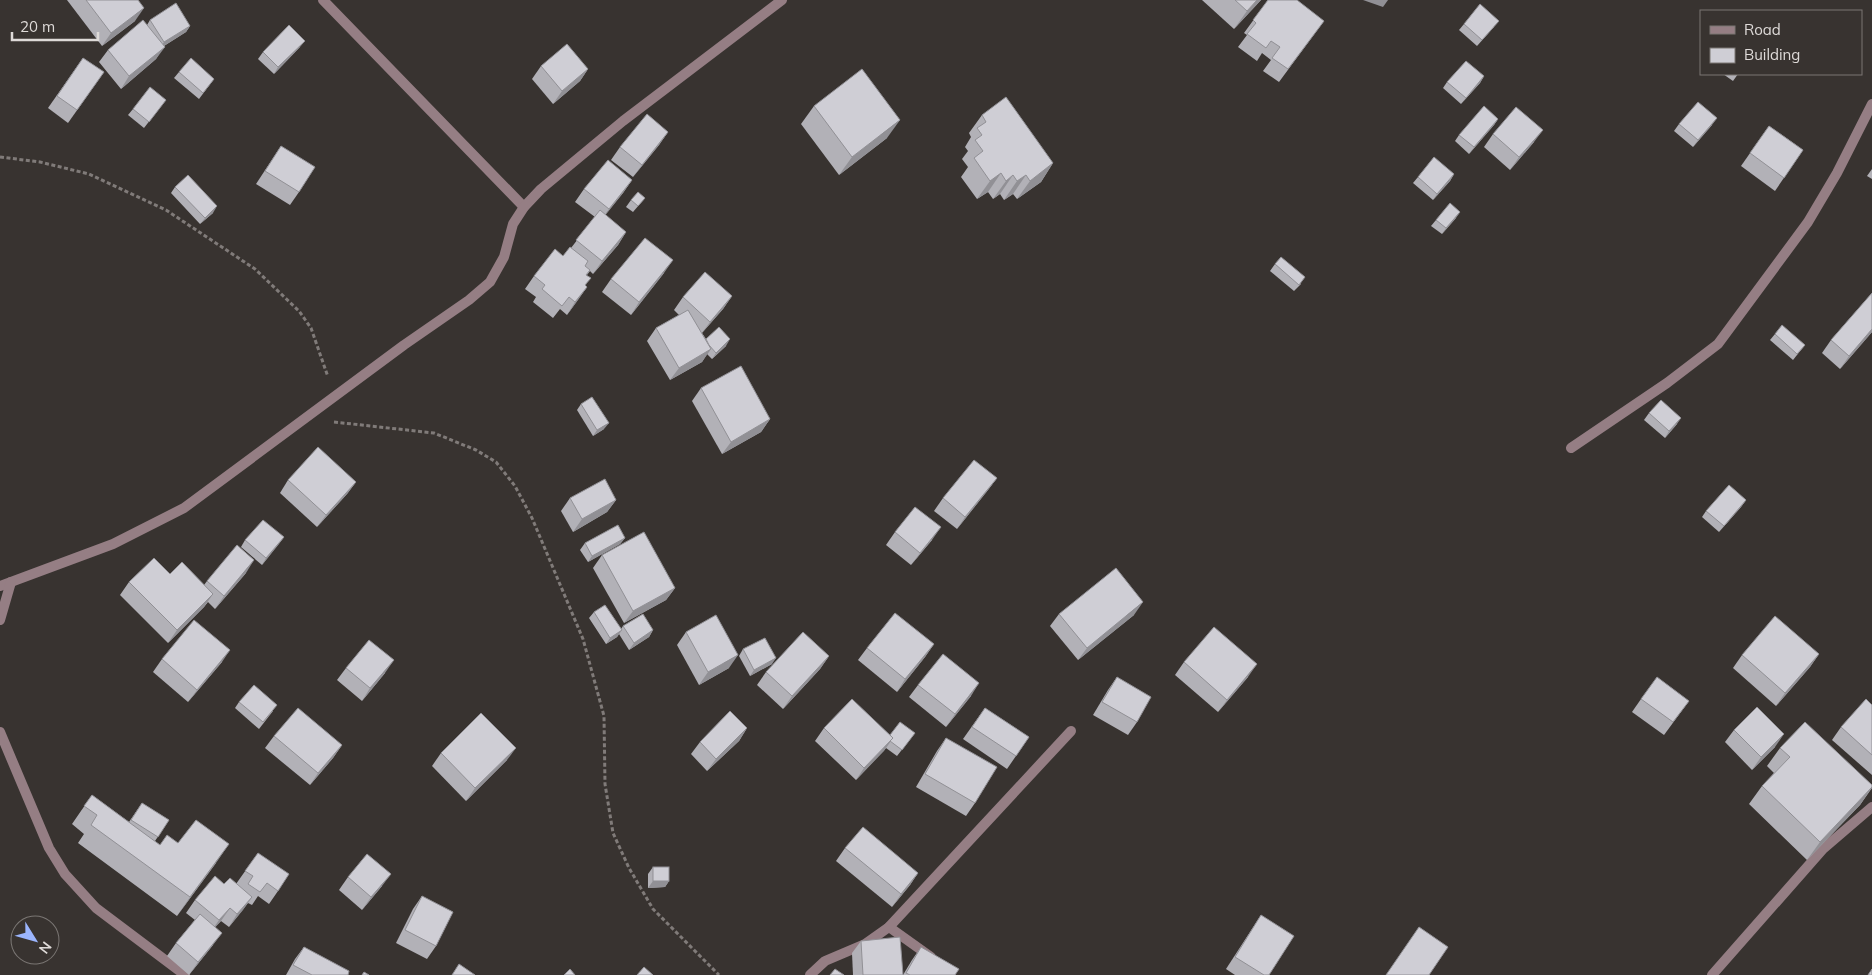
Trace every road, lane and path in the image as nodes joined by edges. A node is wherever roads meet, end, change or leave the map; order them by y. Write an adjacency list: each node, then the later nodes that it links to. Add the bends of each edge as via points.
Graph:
1 (323, 0): 5 (street)
2 (782, 0): 5 (street, via 623,121)
3 (1872, 104): 8 (street, via 1808,222 1718,344)
4 (0, 157): 6 (path, via 40,162 89,174 166,210 256,269 299,310 311,328)
5 (524, 207): 6 (street, via 513,224 504,257 490,282)
6 (334, 396): 7 (street)
7 (304, 419): 9 (street, via 184,508 113,544); 18 (path, via 434,433 496,462 515,486 532,518 583,639 604,716 606,784 613,833 629,868 654,909)
8 (1571, 448)
9 (11, 582): 10 (street); 11 (street)
10 (0, 586)
11 (0, 620)
12 (1071, 731): 15 (street)
13 (0, 732): 17 (street, via 49,848 65,874 96,908)
14 (1872, 807): 20 (street, via 1823,850)
15 (889, 927): 16 (street); 19 (street, via 865,944 825,961)
16 (941, 964)
17 (185, 975)
18 (720, 975)
19 (810, 975)
20 (1712, 975)

